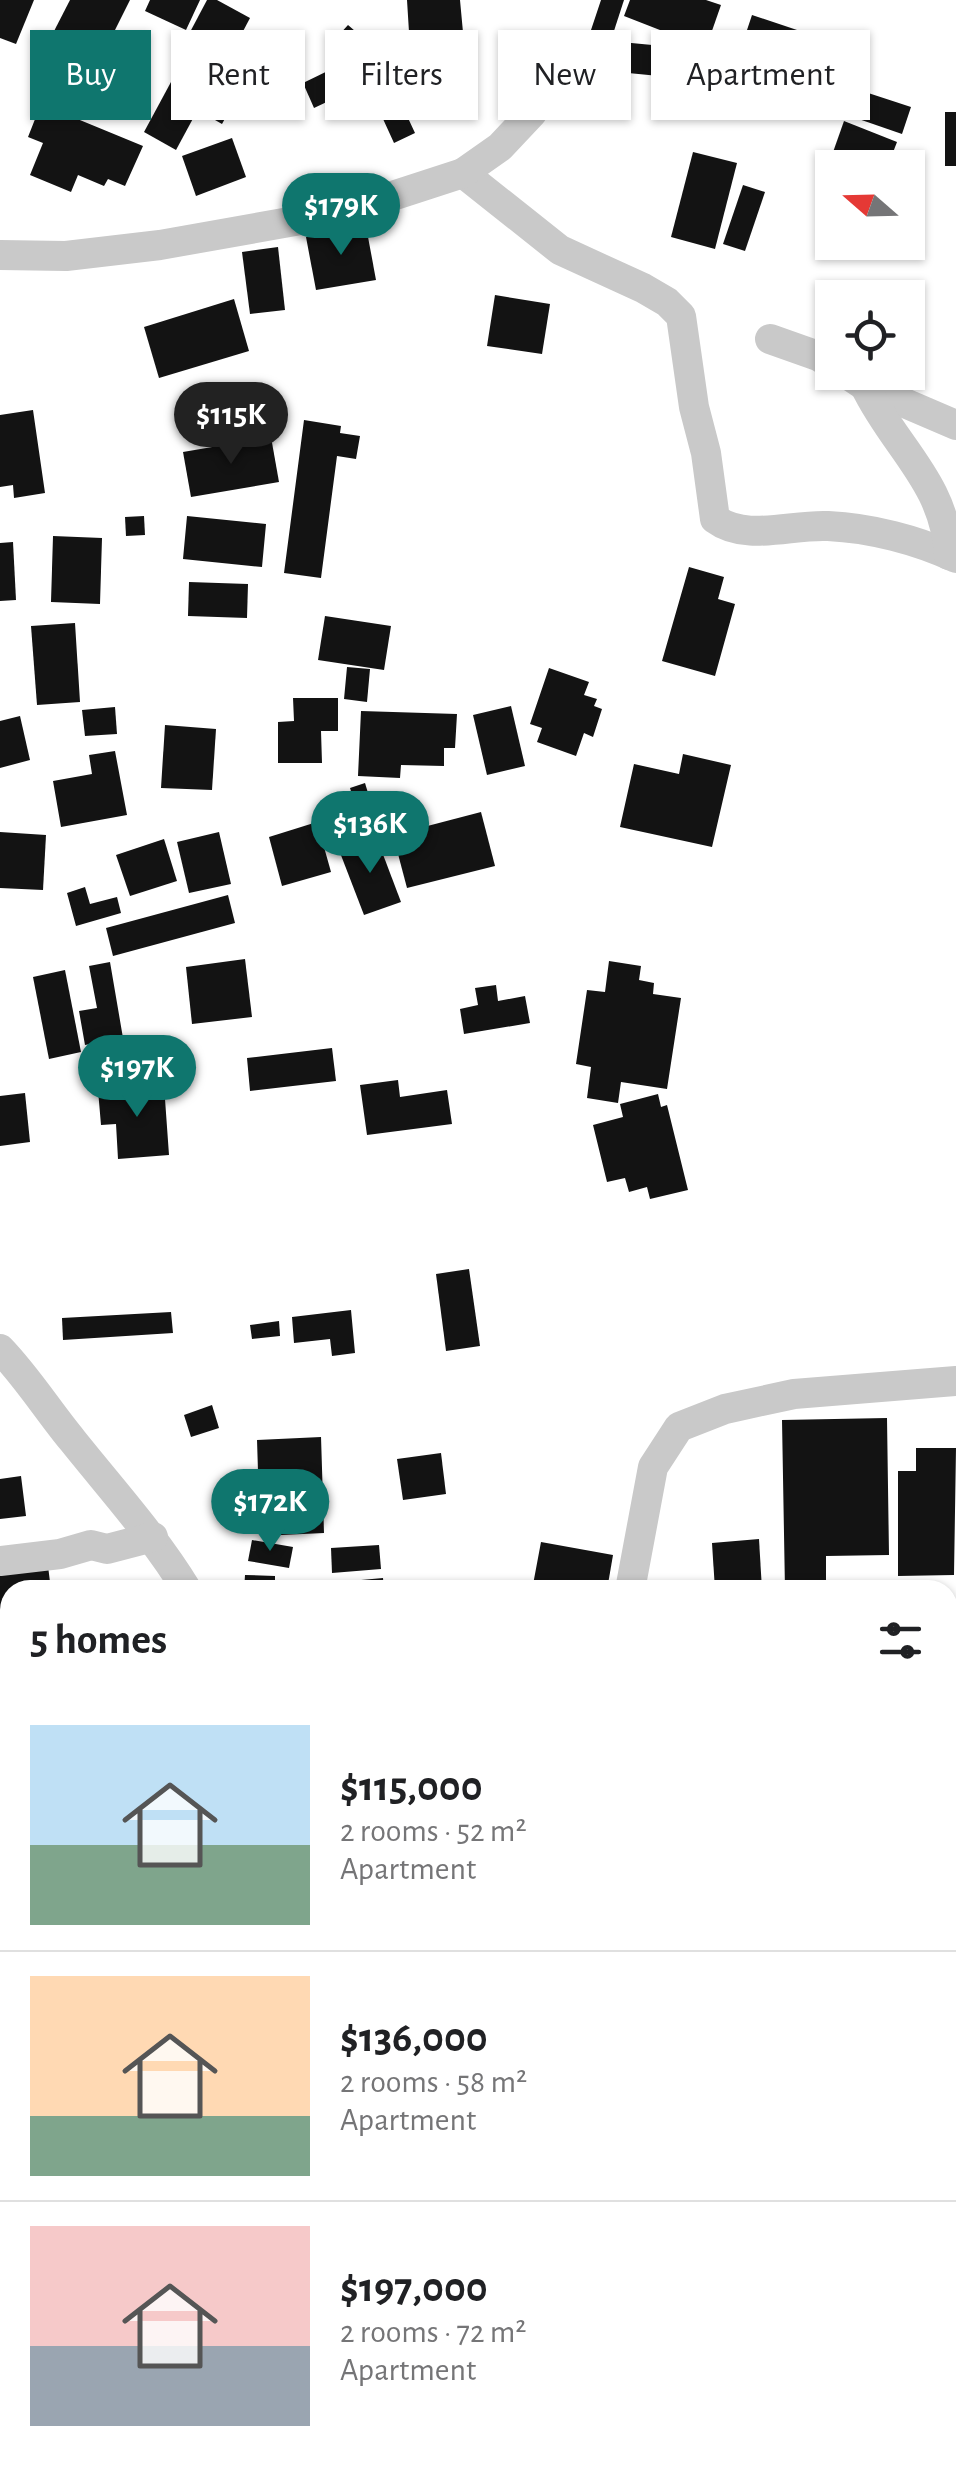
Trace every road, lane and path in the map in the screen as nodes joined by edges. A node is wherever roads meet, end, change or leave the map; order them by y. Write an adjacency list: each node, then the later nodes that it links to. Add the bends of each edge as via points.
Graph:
1 (525, 120): 2 (street)
2 (462, 172): 3 (street, via 340,212 160,245 66,256); 9 (street, via 560,250 643,288 681,316 714,519 745,531 862,530)
3 (0, 255)
4 (770, 339): 5 (street)
5 (815, 355)
6 (862, 390): 9 (street, via 926,478 948,528)
7 (879, 390): 8 (street)
8 (956, 424)
9 (952, 556)
10 (0, 1349): 12 (street)
11 (956, 1381): 15 (street, via 794,1394 679,1426 653,1466)
12 (153, 1537): 13 (street); 14 (street)
13 (0, 1561)
14 (181, 1580)
15 (632, 1580)

